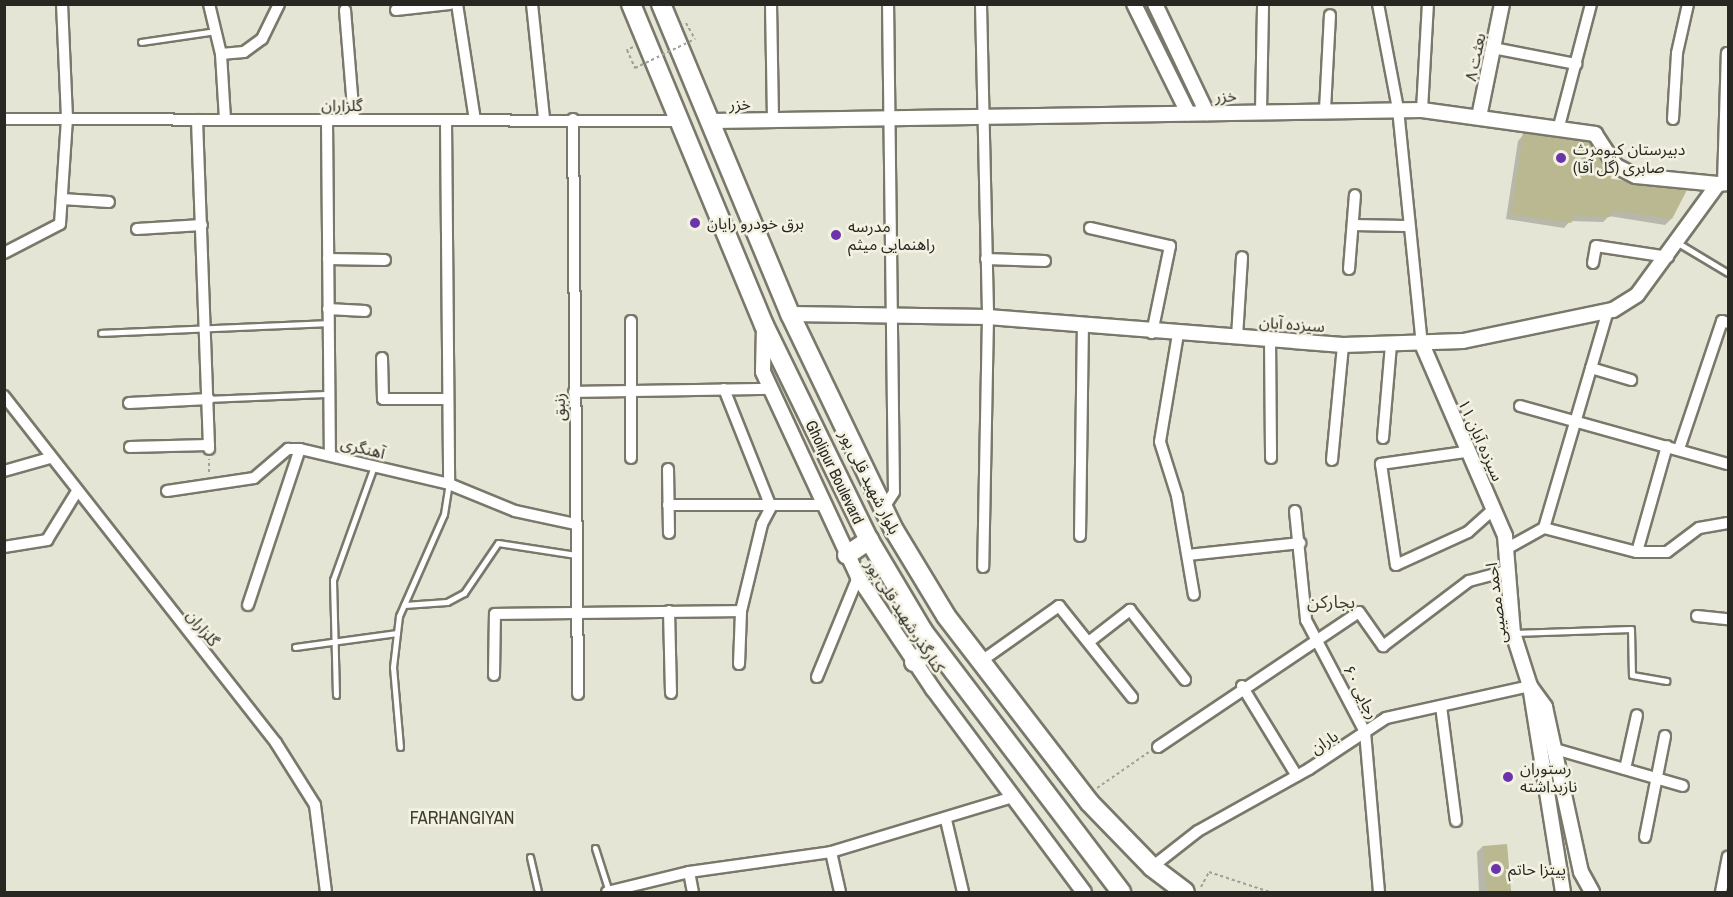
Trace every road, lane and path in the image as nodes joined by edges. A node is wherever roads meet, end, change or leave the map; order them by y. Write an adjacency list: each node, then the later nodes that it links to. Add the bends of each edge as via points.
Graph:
1 (62, 4): 40 (street)
2 (209, 4): 24 (street)
3 (450, 4): 21 (street)
4 (458, 4): 49 (street)
5 (532, 4): 43 (street)
6 (631, 4): 52 (highway, Gholipur Boulevard)
7 (661, 4): 53 (highway, بلوار شهید قلی پور)
8 (771, 4): 50 (street)
9 (888, 4): 38 (street)
10 (981, 4): 37 (street)
11 (1134, 4): 36 (street)
12 (1155, 4): 35 (street)
13 (1263, 4): 34 (street)
14 (1378, 4): 31 (street)
15 (1428, 4): 33 (street)
16 (1502, 4): 26 (street, بعثت ۸)
17 (1591, 4): 30 (street)
18 (1688, 4): 45 (street, via 1677,53)
19 (274, 8): 29 (street, via 262,39 244,52)
20 (345, 10): 48 (street)
21 (396, 10)
22 (1330, 15): 32 (street)
23 (688, 22): 27 (path, bridge, via 695,39 635,68)
24 (216, 31): 25 (lane); 29 (street)
25 (141, 42)
26 (1493, 48): 30 (street); 39 (street, بعثت ۸)
27 (627, 50)
28 (1727, 53): 55 (street)
29 (221, 54): 42 (street)
30 (1576, 64): 54 (street)
31 (1398, 109): 32 (street, خزر); 33 (street, خزر); 61 (street)
32 (1325, 110): 34 (street, خزر)
33 (1422, 110): 39 (street, خزر)
34 (1261, 111): 35 (street, خزر)
35 (1207, 112): 36 (street, خزر)
36 (1188, 113): 37 (street, خزر)
37 (982, 116): 38 (street, خزر); 67 (street)
38 (890, 117): 50 (street, خزر); 79 (street)
39 (1479, 117): 54 (street, خزر)
40 (67, 118): 41 (street, گلزاران); 46 (street, گلزاران); 57 (street)
41 (4, 119)
42 (225, 119): 46 (street, گلزاران); 47 (street, گلزاران)
43 (544, 119): 44 (street, گلزاران); 49 (street, گلزاران)
44 (573, 119): 52 (street, گلزاران); 101 (street, زنبق)
45 (1673, 119)
46 (197, 120): 59 (street)
47 (327, 120): 48 (street, گلزاران); 69 (street)
48 (354, 120): 51 (street, گلزاران)
49 (475, 120): 51 (street, گلزاران)
50 (773, 120): 53 (street, خزر)
51 (447, 121): 104 (street)
52 (680, 121): 85 (highway, Gholipur Boulevard)
53 (713, 121): 78 (highway, بلوار شهید قلی پور)
54 (1558, 130): 55 (street, خزر, via 1595,134 1616,166 1636,176)
55 (1723, 184): 64 (street, سیزده آبان)
56 (1355, 195): 60 (street)
57 (62, 200): 58 (street); 65 (street, via 60,224)
58 (109, 202)
59 (202, 225): 63 (street); 86 (street)
60 (1353, 225): 61 (street); 73 (street)
61 (1407, 225): 92 (street)
62 (1090, 228): 88 (street, via 1170,246)
63 (137, 229)
64 (1678, 243): 66 (street, سیزده آبان); 74 (lane)
65 (4, 253)
66 (1668, 257): 72 (street, via 1596,246); 77 (street, سیزده آبان, via 1637,295)
67 (986, 258): 71 (street); 80 (street)
68 (1242, 258): 90 (street)
69 (328, 259): 70 (street); 75 (street)
70 (385, 260)
71 (1045, 261)
72 (1593, 262)
73 (1349, 269)
74 (1728, 273)
75 (328, 309): 76 (street); 82 (street)
76 (365, 311)
77 (1608, 311): 92 (street, سیزده آبان); 96 (street)
78 (790, 314): 79 (street, سیزده آبان); 133 (highway, بلوار شهید قلی پور)
79 (890, 314): 80 (street, سیزده آبان); 133 (street, via 894,492)
80 (988, 317): 84 (street, سیزده آبان); 148 (street)
81 (631, 321): 100 (street)
82 (328, 323): 86 (lane); 102 (street)
83 (1728, 323): 114 (street, via 1722,321)
84 (1083, 324): 88 (street, سیزده آبان); 139 (street)
85 (764, 325): 99 (street, کنارگذر شهید قلی پور, via 763,372); 140 (highway, Gholipur Boulevard)
86 (206, 330): 87 (lane); 103 (street)
87 (101, 333)
88 (1152, 333): 89 (street, سیزده آبان)
89 (1178, 334): 90 (street, سیزده آبان); 147 (street, via 1160,442)
90 (1237, 337): 91 (street, سیزده آبان)
91 (1270, 338): 93 (street, سیزده آبان); 119 (street)
92 (1422, 344): 94 (street, سیزده آبان); 115 (street, سیزده آبان ۱۱)
93 (1343, 345): 94 (street, سیزده آبان); 120 (street)
94 (1391, 345): 109 (street)
95 (382, 358): 104 (street, via 383,399)
96 (1591, 368): 97 (street); 108 (street)
97 (1631, 381)
98 (724, 389): 99 (street); 100 (street); 131 (street)
99 (770, 389): 130 (street, کنارگذر شهید قلی پور)
100 (631, 391): 101 (street); 118 (street)
101 (574, 392): 136 (street, زنبق)
102 (329, 394): 103 (lane); 116 (street)
103 (209, 399): 106 (street); 112 (street)
104 (448, 399): 125 (street)
105 (6, 401): 117 (street, گلزاران)
106 (129, 403)
107 (1520, 406): 108 (street)
108 (1575, 424): 110 (street); 137 (street)
109 (1383, 438)
110 (1667, 446): 114 (street); 144 (street)
111 (130, 447): 112 (street)
112 (209, 447): 126 (path)
113 (300, 449): 116 (street, آهنگری); 126 (street, via 288,449 254,478); 152 (street)
114 (1679, 449): 121 (street)
115 (1465, 452): 132 (street, سیزده آبان ۱۱); 132 (street, via 1381,464 1396,564 1468,532)
116 (330, 455): 122 (street, آهنگری)
117 (50, 458): 124 (street); 128 (street, گلزاران)
118 (631, 458)
119 (1272, 458)
120 (1332, 460)
121 (1728, 464)
122 (374, 466): 125 (street, آهنگری); 162 (lane, via 333,580)
123 (668, 469): 129 (street)
124 (4, 471)
125 (449, 484): 136 (street, آهنگری, via 515,510); 153 (lane, via 444,514)
126 (209, 487): 127 (street)
127 (167, 490)
128 (76, 493): 142 (street, via 47,540); 203 (street, گلزاران, via 276,743 315,805)
129 (668, 505): 131 (street); 138 (street)
130 (822, 506): 131 (street); 146 (street, کنارگذر شهید قلی پور)
131 (771, 507): 156 (street, via 762,524)
132 (1495, 508): 143 (street, سیزده آبان ۱۱)
133 (883, 509): 167 (highway, بلوار شهید قلی پور, via 946,616)
134 (1295, 511): 141 (street, رجایی ۶۰)
135 (1728, 523): 144 (street, via 1699,528 1667,552)
136 (575, 524): 145 (street, زنبق)
137 (1544, 528): 143 (street); 144 (street)
138 (669, 533)
139 (1080, 536)
140 (869, 540): 146 (highway); 165 (highway, Gholipur Boulevard)
141 (1300, 543): 147 (street); 161 (street, رجایی ۶۰, via 1306,620)
142 (4, 547)
143 (1506, 549): 149 (street, احمد مصیبی)
144 (1637, 552)
145 (576, 555): 153 (lane, via 498,543 464,593 447,602); 154 (street, زنبق)
146 (847, 555): 150 (street, کنارگذر شهید قلی پور)
147 (1188, 555): 151 (street)
148 (983, 567)
149 (1506, 571): 160 (street, احمد مصیبی); 161 (street, via 1469,581 1383,646 1359,612)
150 (858, 577): 166 (street, کنارگذر شهید قلی پور); 170 (street)
151 (1194, 595)
152 (248, 605)
153 (404, 605): 159 (lane)
154 (578, 611): 155 (street); 169 (street, via 495,614); 176 (street, زنبق)
155 (669, 611): 156 (street); 175 (street)
156 (741, 611): 168 (street)
157 (1697, 616): 158 (street)
158 (1728, 619)
159 (397, 633): 162 (lane); 183 (lane, via 393,667)
160 (1513, 633): 172 (lane, via 1631,629 1632,675); 174 (street, احمد مصیبی)
161 (1318, 640): 173 (street); 181 (street, رجایی ۶۰)
162 (333, 641): 164 (lane); 177 (lane)
163 (1090, 641): 167 (street, via 1059,606); 171 (street, via 1130,610); 178 (street)
164 (295, 647)
165 (934, 647): 166 (highway); 210 (highway, Gholipur Boulevard)
166 (914, 662): 190 (street, کنارگذر شهید قلی پور)
167 (980, 662): 191 (highway, بلوار شهید قلی پور)
168 (739, 664)
169 (494, 675)
170 (817, 677)
171 (1185, 680)
172 (1666, 681)
173 (1242, 686): 184 (street); 187 (street)
174 (1530, 686): 179 (street, باران); 185 (street, احمد مصیبی, via 1545,707); 202 (street, احمد مصیبی)
175 (671, 693)
176 (578, 694)
177 (336, 695)
178 (1132, 697)
179 (1441, 706): 181 (street, باران, via 1386,718); 193 (street)
180 (1637, 715): 186 (street)
181 (1365, 732): 187 (street, باران); 215 (street, رجایی ۶۰)
182 (1665, 736): 188 (street)
183 (400, 747)
184 (1158, 747): 191 (path)
185 (1555, 749): 186 (street); 201 (street, احمد مصیبی)
186 (1625, 769): 188 (street)
187 (1297, 776): 199 (street, باران, via 1198,831)
188 (1656, 778): 189 (street); 194 (street)
189 (1683, 786)
190 (1013, 796): 192 (street); 209 (street, کنارگذر شهید قلی پور)
191 (1085, 797): 199 (highway, بلوار شهید قلی پور)
192 (946, 820): 196 (street); 208 (street)
193 (1456, 821)
194 (1645, 837)
195 (595, 848): 205 (lane)
196 (831, 852): 200 (street); 207 (street)
197 (1728, 856): 218 (street)
198 (530, 857): 204 (lane)
199 (1153, 868): 211 (highway); 212 (highway, بلوار شهید قلی پور)
200 (688, 872): 205 (street); 206 (street)
201 (1583, 877): 202 (street); 217 (street, احمد مصیبی)
202 (1563, 878): 216 (street, احمد مصیبی)
203 (326, 892)
204 (538, 892)
205 (608, 892)
206 (693, 892)
207 (840, 892)
208 (963, 892)
209 (1084, 892)
210 (1121, 892)
211 (1164, 892)
212 (1185, 892)
213 (1198, 892): 214 (path, via 1209,872)
214 (1270, 892)
215 (1379, 892)
216 (1563, 892)
217 (1592, 892)
218 (1721, 892)

